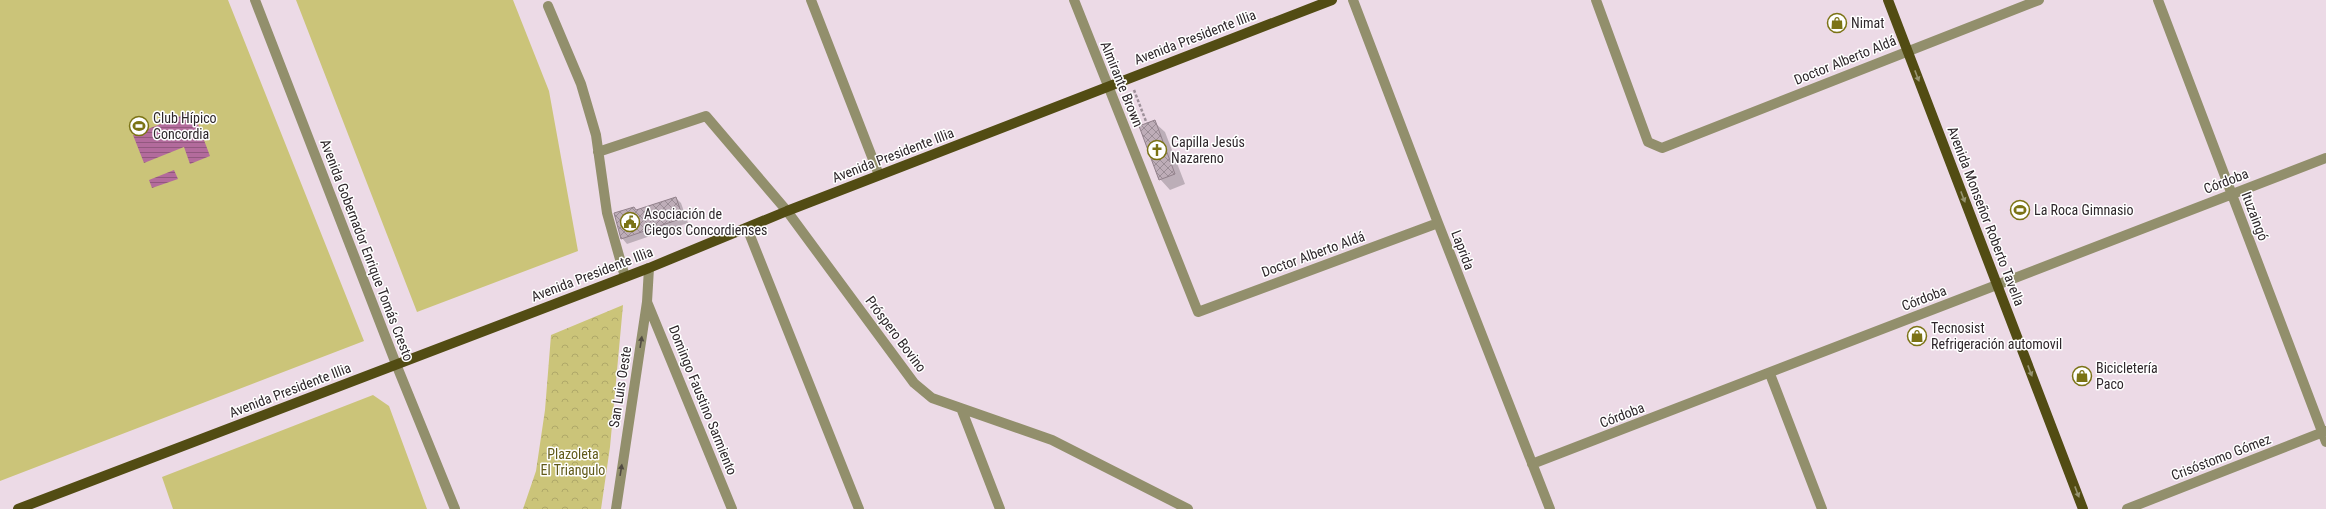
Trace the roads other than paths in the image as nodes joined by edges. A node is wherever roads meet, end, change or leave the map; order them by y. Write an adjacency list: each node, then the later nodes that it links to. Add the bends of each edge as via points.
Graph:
1 (255, 0): 25 (street, Avenida Gobernador Enrique Tomás Cresto)
2 (812, 0): 15 (street)
3 (1074, 0): 12 (street, Almirante Brown)
4 (1332, 0): 12 (main road, Avenida Presidente Illia)
5 (1353, 0): 18 (street, Laprida)
6 (1596, 0): 11 (street, Doctor Alberto Aldá, via 1648,142 1662,148)
7 (1888, 0): 11 (main road, Avenida Monseñor Roberto Tavella)
8 (2039, 0): 11 (street, Doctor Alberto Aldá)
9 (2158, 0): 16 (street, Ituzaingó)
10 (548, 6): 13 (street, via 581,84 596,135)
11 (1907, 51): 22 (main road, Avenida Monseñor Roberto Tavella, one-way to 22)
12 (1108, 86): 15 (main road, Avenida Presidente Illia); 24 (street, Almirante Brown)
13 (598, 152): 17 (street, Próspero Bovino, via 706,116); 21 (street, via 607,213)
14 (2326, 158): 16 (street, Córdoba)
15 (880, 175): 17 (main road, Avenida Presidente Illia)
16 (2232, 194): 22 (street, Córdoba); 28 (street, Ituzaingó)
17 (787, 211): 19 (main road, Avenida Presidente Illia); 27 (street, Próspero Bovino, via 914,383 932,398)
18 (1438, 223): 24 (street, Doctor Alberto Aldá); 29 (street, Laprida)
19 (747, 228): 20 (main road, Avenida Presidente Illia); 34 (street)
20 (649, 268): 21 (main road, Avenida Presidente Illia); 23 (street, San Luis Oeste)
21 (626, 277): 25 (main road, Avenida Presidente Illia)
22 (1997, 284): 26 (street, Córdoba); 39 (main road, Avenida Monseñor Roberto Tavella, one-way to 39)
23 (647, 302): 32 (street, San Luis Oeste, one-way to 23); 33 (street, Domingo Faustino Sarmiento)
24 (1198, 312)
25 (396, 364): 30 (main road, Avenida Presidente Illia); 31 (street, Avenida Gobernador Enrique Tomás Cresto)
26 (1770, 374): 29 (street, Córdoba); 38 (street)
27 (961, 408): 35 (street); 36 (street, Próspero Bovino, via 1052,440)
28 (2325, 435): 40 (street, Crisóstomo Gómez)
29 (1532, 464): 37 (street, Laprida)
30 (18, 509)
31 (455, 509)
32 (616, 509)
33 (732, 509)
34 (859, 509)
35 (1000, 509)
36 (1188, 509)
37 (1550, 509)
38 (1822, 509)
39 (2083, 509)
40 (2127, 509)

